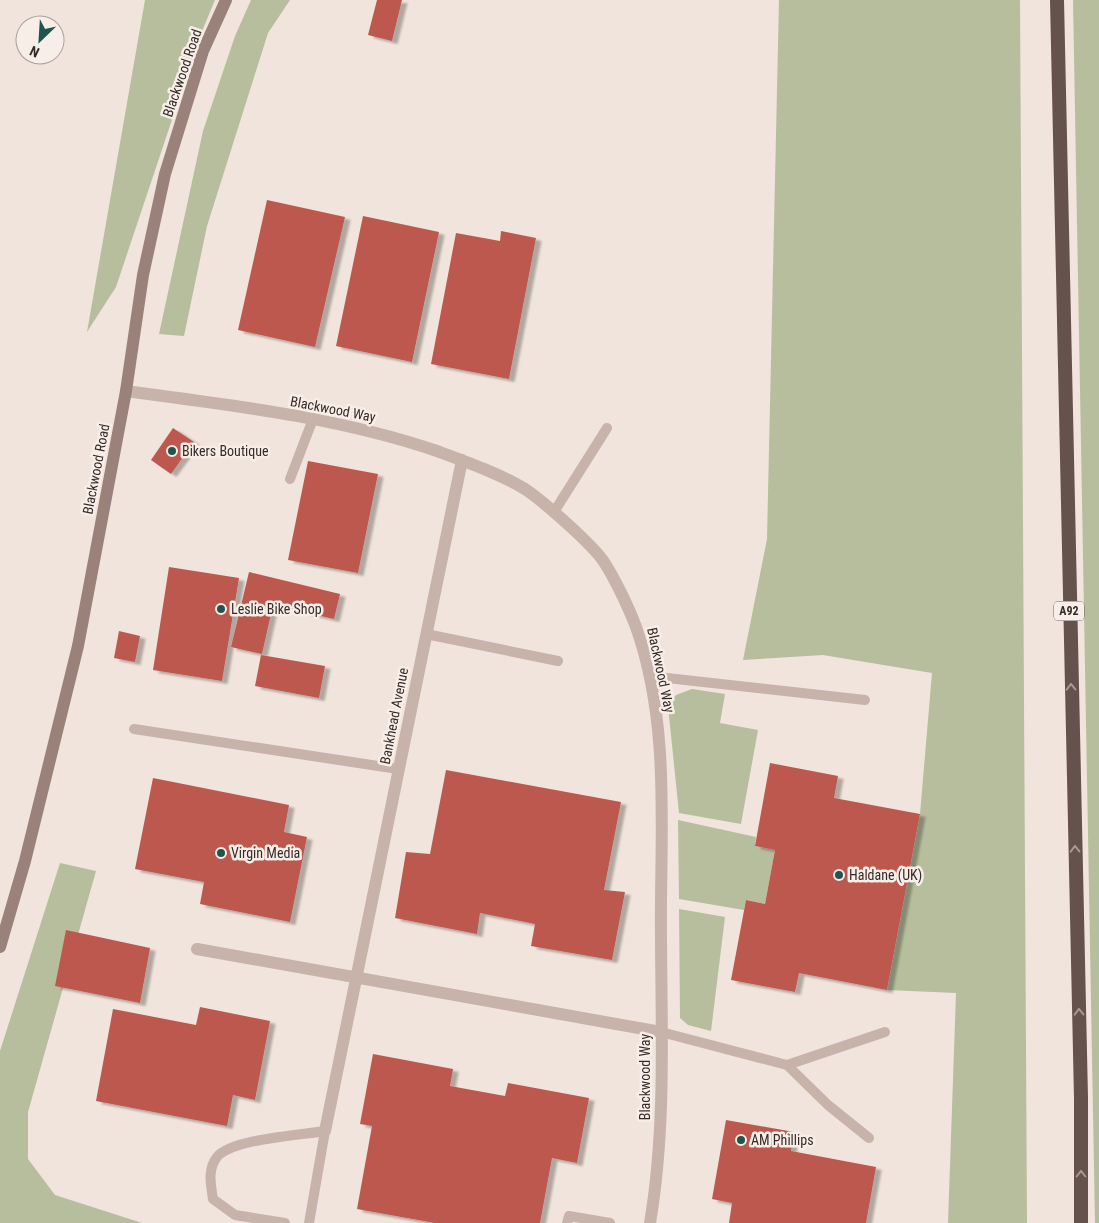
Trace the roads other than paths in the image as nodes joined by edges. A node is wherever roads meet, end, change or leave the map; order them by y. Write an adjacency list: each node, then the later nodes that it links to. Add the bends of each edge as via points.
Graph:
1 (226, 0): 3 (main road, Blackwood Road, via 203,51 165,174 143,274)
2 (1057, 0): 28 (highway, A92, one-way to 2)
3 (126, 392): 4 (street, Blackwood Way); 15 (main road, Blackwood Road, via 78,646 25,861)
4 (313, 419): 6 (street, Blackwood Way, via 391,435); 7 (lane)
5 (607, 428): 8 (lane)
6 (462, 460): 8 (street, Blackwood Way, via 525,490); 9 (street, Bankhead Avenue)
7 (290, 479)
8 (554, 512): 11 (street, Blackwood Way, via 604,561 636,626)
9 (426, 634): 10 (lane); 14 (street, Bankhead Avenue)
10 (558, 661)
11 (649, 676): 12 (lane); 18 (street, Blackwood Way, via 660,746)
12 (865, 700)
13 (134, 729): 14 (lane)
14 (398, 769): 17 (street, Bankhead Avenue)
15 (0, 947)
16 (197, 949): 17 (street)
17 (356, 978): 18 (street); 21 (street, Bankhead Avenue)
18 (660, 1032): 20 (lane); 27 (street, Blackwood Way, via 660,1138)
19 (885, 1032): 20 (lane)
20 (787, 1065): 22 (lane, via 828,1105)
21 (325, 1131): 23 (lane, via 239,1144 217,1157 209,1177 213,1199 235,1215); 24 (lane)
22 (869, 1138)
23 (285, 1223)
24 (309, 1223)
25 (567, 1223): 26 (lane, via 569,1216)
26 (610, 1223)
27 (650, 1223)
28 (1081, 1223)

